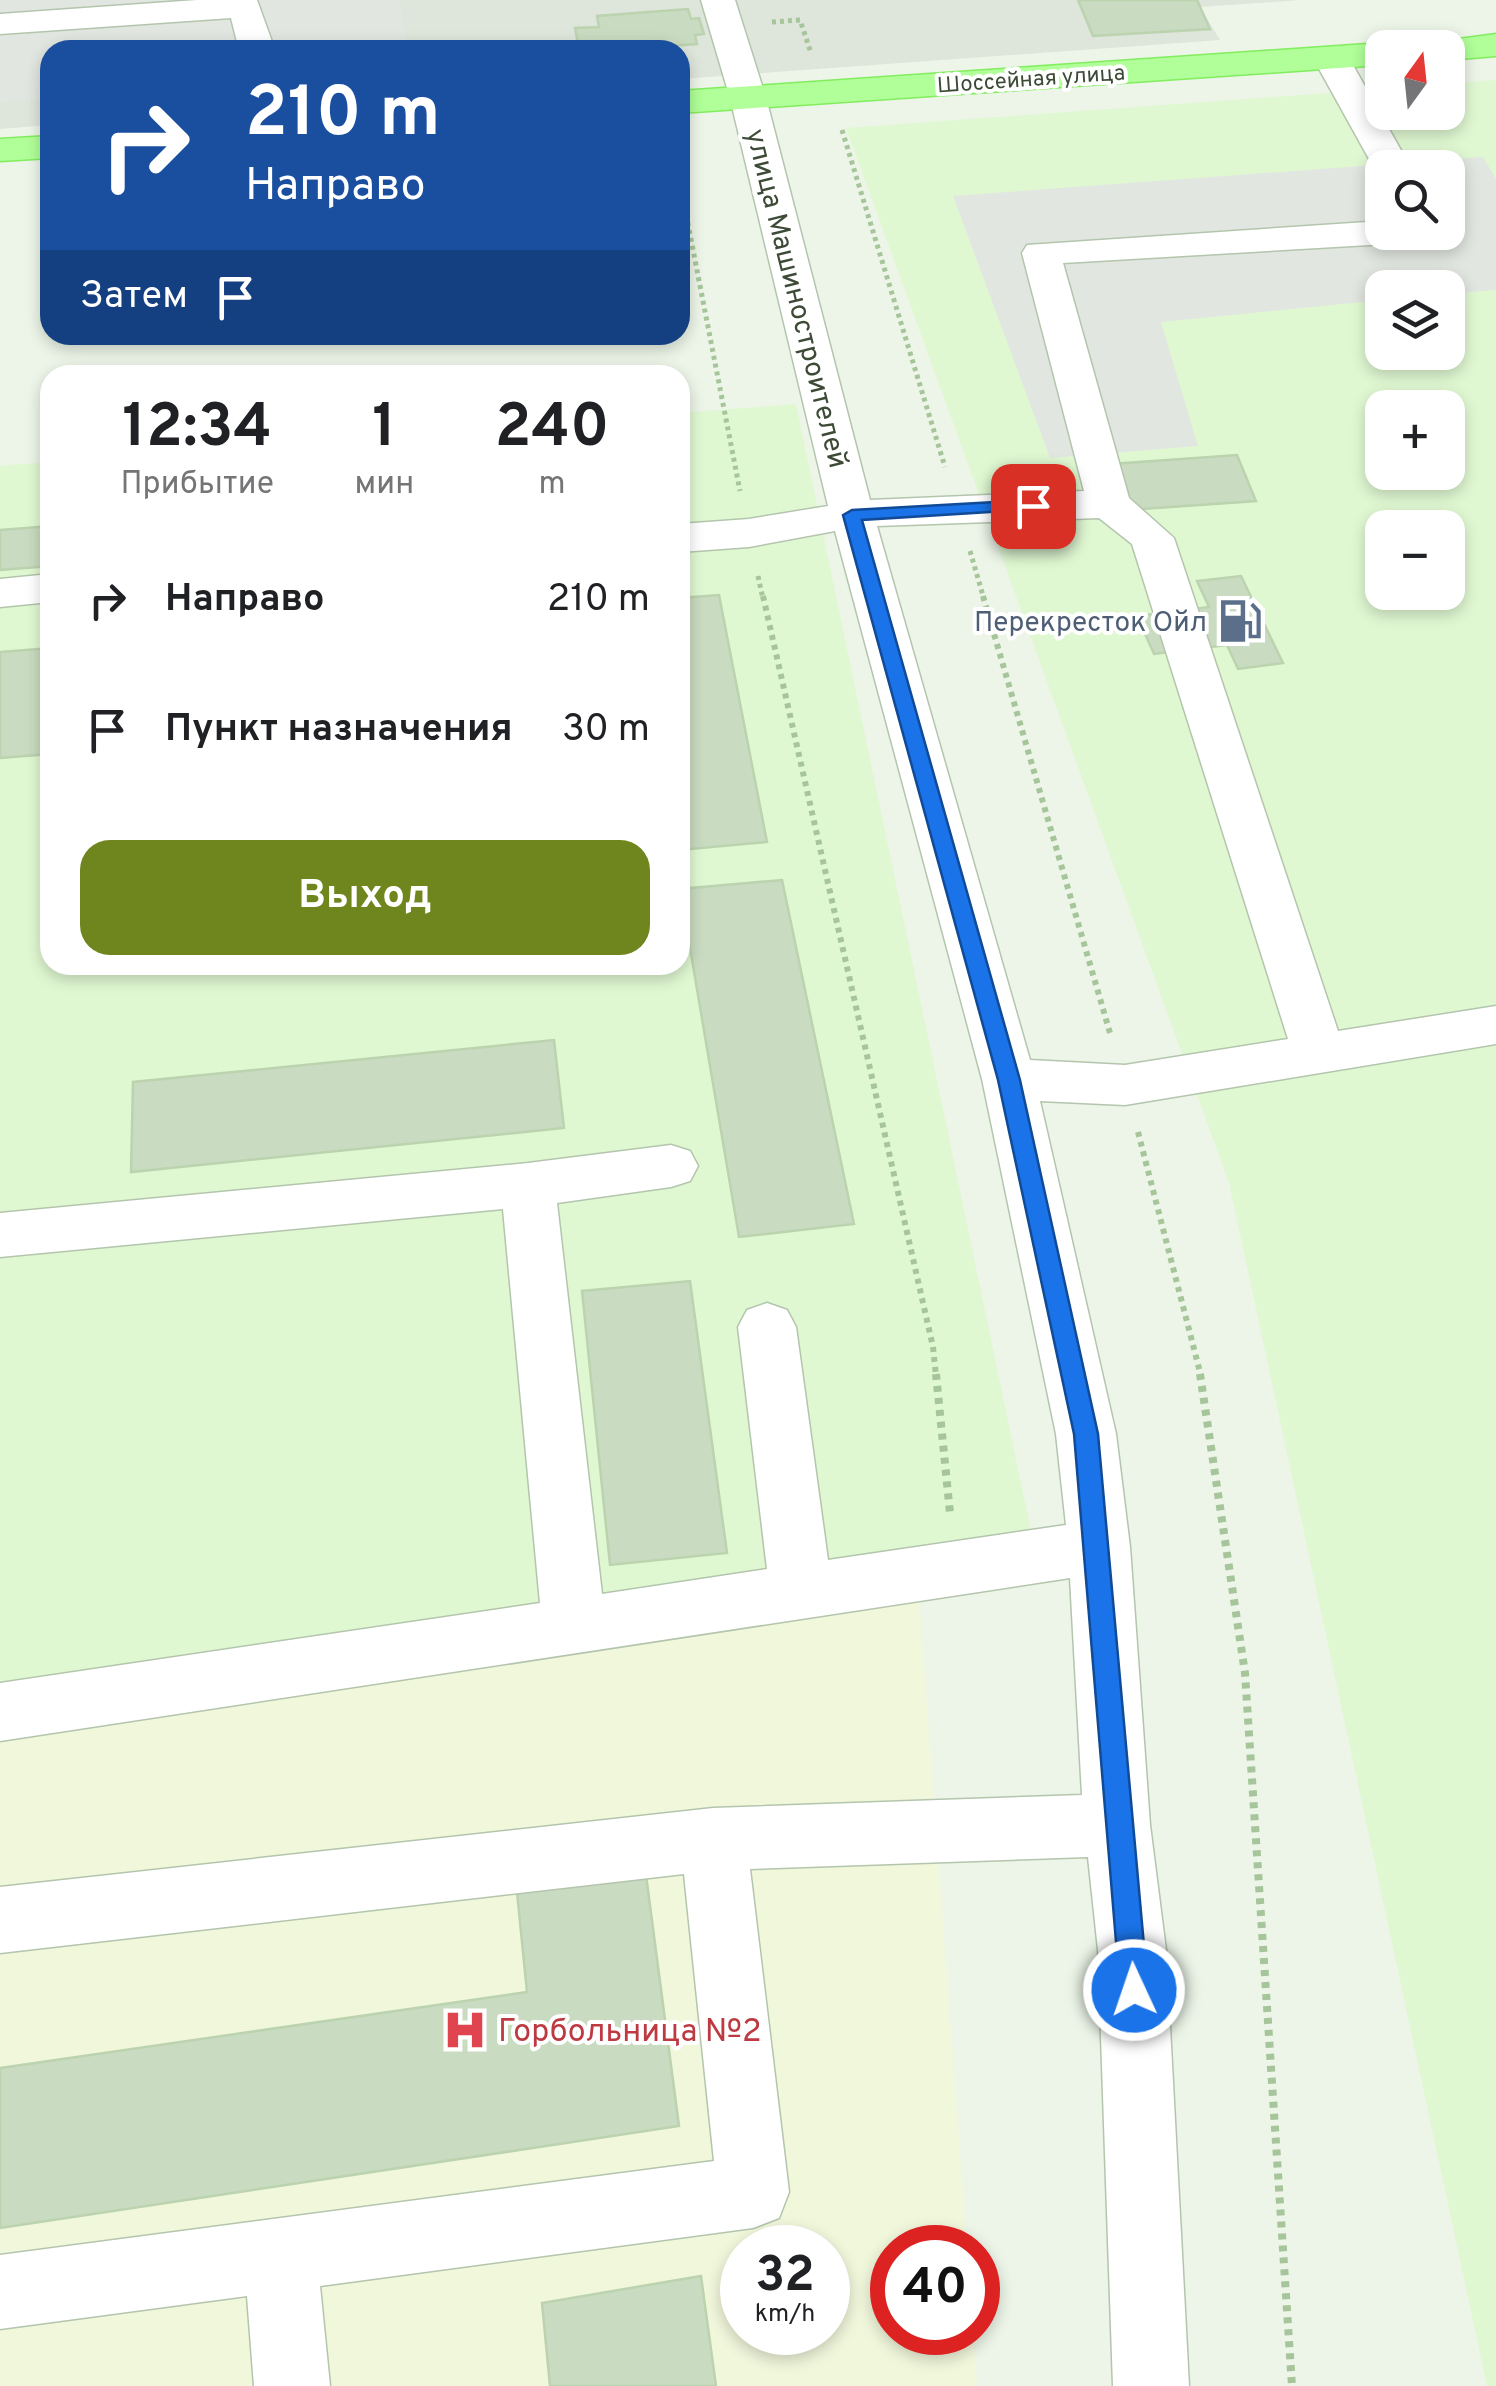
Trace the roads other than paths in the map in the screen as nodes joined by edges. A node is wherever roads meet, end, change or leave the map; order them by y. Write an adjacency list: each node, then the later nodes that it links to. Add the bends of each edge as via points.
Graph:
1 (722, 13): 8 (street, улица Машиностроителей)
2 (0, 24): 3 (street, via 246,6)
3 (254, 40)
4 (1496, 45): 5 (main road)
5 (1465, 48)
6 (1365, 55): 7 (main road, Шоссейная улица)
7 (1331, 58): 8 (main road, Шоссейная улица); 12 (street)
8 (748, 98): 9 (main road, Шоссейная улица); 15 (street, улица Машиностроителей)
9 (690, 101)
10 (40, 147): 11 (main road)
11 (0, 150)
12 (1383, 150)
13 (1365, 233): 14 (street, via 1041,253)
14 (1109, 504): 15 (street); 20 (street, via 1152,538)
15 (852, 515): 16 (street); 21 (street, улица Машиностроителей)
16 (690, 537)
17 (40, 589): 18 (street)
18 (0, 593)
19 (1496, 1025): 20 (street)
20 (1319, 1054): 21 (street, via 1125,1085)
21 (1009, 1080): 26 (street, улица Машиностроителей, via 1086,1434)
22 (671, 1166): 23 (street)
23 (528, 1185): 24 (street); 28 (street)
24 (0, 1235)
25 (767, 1327): 27 (street)
26 (1099, 1547): 27 (street); 30 (street, улица Машиностроителей)
27 (801, 1592): 28 (street)
28 (574, 1628): 29 (street)
29 (0, 1712)
30 (1117, 1825): 31 (street); 36 (street, улица Машиностроителей, via 1132,1950)
31 (713, 1840): 32 (street); 33 (street, via 753,2192)
32 (0, 1920)
33 (280, 2256): 34 (street); 35 (street)
34 (0, 2292)
35 (292, 2386)
36 (1150, 2386)

